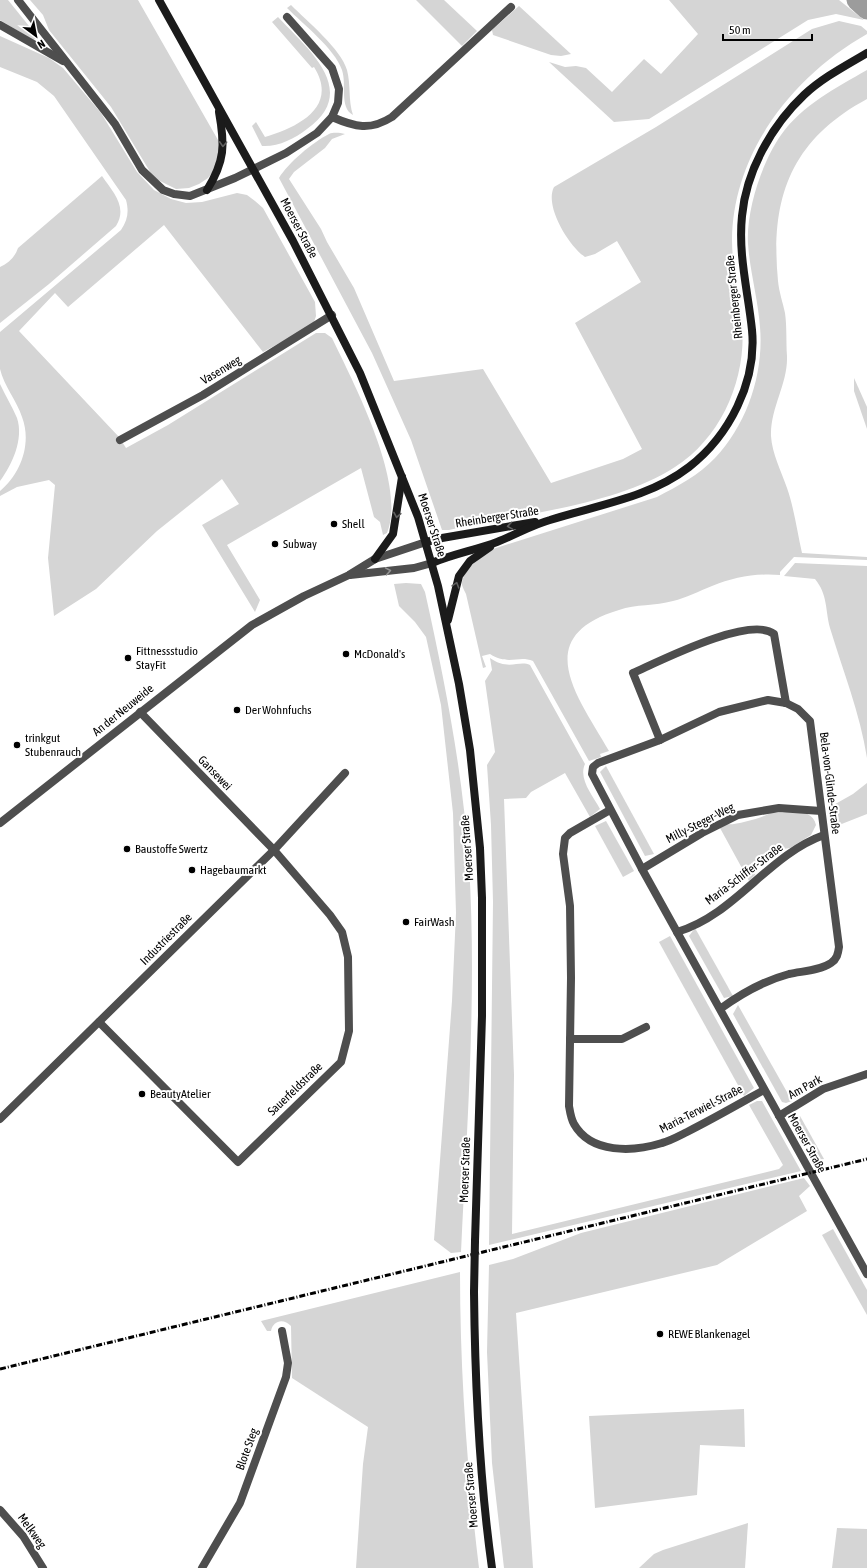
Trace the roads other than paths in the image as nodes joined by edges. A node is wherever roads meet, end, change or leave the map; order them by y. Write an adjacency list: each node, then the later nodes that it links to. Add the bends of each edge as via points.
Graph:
1 (18, 0): 7 (street)
2 (160, 0): 8 (main road, Moerser Straße)
3 (511, 7): 9 (street, via 382,124 371,127 348,124)
4 (287, 17): 9 (street, via 332,68 339,89 338,102)
5 (0, 25): 7 (street)
6 (864, 55): 15 (main road, Rheinberger Straße, via 829,75 804,95 776,129 760,154 750,179 742,215 741,264 752,332 751,364 739,403 719,439 687,468 647,491)
7 (67, 64): 11 (street, via 115,124 142,170 163,190 190,196)
8 (218, 105): 10 (main road, Moerser Straße); 11 (main road, one-way to 11, via 224,137 222,160 218,173)
9 (332, 117): 10 (street, via 303,143)
10 (253, 169): 11 (street); 12 (main road, Moerser Straße)
11 (207, 190)
12 (332, 315): 13 (street, Vasenweg, via 203,395); 14 (main road, Moerser Straße, via 360,373)
13 (120, 440)
14 (402, 477): 16 (main road, Moerser Straße); 18 (main road, one-way to 18, via 393,534)
15 (548, 520): 16 (main road, Rheinberger Straße, one-way to 16); 17 (main road, Rheinberger Straße)
16 (426, 542): 18 (street, An der Neuweide); 19 (main road, Moerser Straße)
17 (497, 542): 19 (main road, Rheinberger Straße); 21 (main road, one-way to 17, via 459,576 470,561)
18 (375, 559): 20 (street, An der Neuweide)
19 (432, 563): 20 (street, An der Neuweide, one-way to 19, via 414,568); 21 (main road, Moerser Straße)
20 (349, 575): 23 (street, An der Neuweide, via 252,625)
21 (447, 623): 47 (main road, Moerser Straße, bridge, via 470,750 480,848 482,1016 474,1292 477,1419)
22 (786, 703): 24 (street, Bela-von-Glinde-Straße, via 768,700 719,712); 24 (street, via 774,634 769,630 752,629 730,633 633,672); 28 (street, Bela-von-Glinde-Straße, via 798,709 810,721)
23 (140, 712): 29 (street, An der Neuweide); 31 (street, Gansewei)
24 (660, 740): 25 (street, Bela-von-Glinde-Straße, via 598,763)
25 (591, 769): 27 (street, Moerser Straße, via 593,779)
26 (345, 773): 31 (street, Industriestraße)
27 (610, 810): 32 (street, Moerser Straße); 37 (street, Maria-Terwiel-Straße, via 582,825 565,838 563,854 570,906)
28 (821, 811): 30 (street, Bela-von-Glinde-Straße); 32 (street, Milly-Steger-Weg, via 780,808 738,815)
29 (0, 823)
30 (824, 835): 33 (street, Maria-Schiffer-Straße, via 785,857 726,906 689,928); 34 (street, Bela-von-Glinde-Straße, via 840,947 838,956 821,968 789,974 755,986)
31 (274, 850): 35 (street, Industriestraße); 35 (street, Sauerfeldstraße, via 342,932 348,957 349,1031 341,1062 238,1162)
32 (642, 868): 33 (street, Moerser Straße)
33 (677, 932): 34 (street, Moerser Straße)
34 (720, 1009): 39 (street, Moerser Straße)
35 (99, 1022): 41 (street, Industriestraße)
36 (646, 1027): 37 (street, via 622,1039)
37 (570, 1039): 39 (street, Maria-Terwiel-Straße, via 569,1106 573,1123 581,1134 602,1146 644,1148 664,1143)
38 (867, 1074): 40 (street, Am Park, via 823,1089)
39 (764, 1090): 40 (street, Moerser Straße)
40 (779, 1116): 42 (street, Moerser Straße)
41 (0, 1119)
42 (867, 1274)
43 (282, 1331): 46 (street, Blote Steg, via 286,1353 286,1377 240,1503)
44 (0, 1510): 45 (street, Melkweg, via 23,1536)
45 (43, 1568)
46 (202, 1568)
47 (492, 1568)

